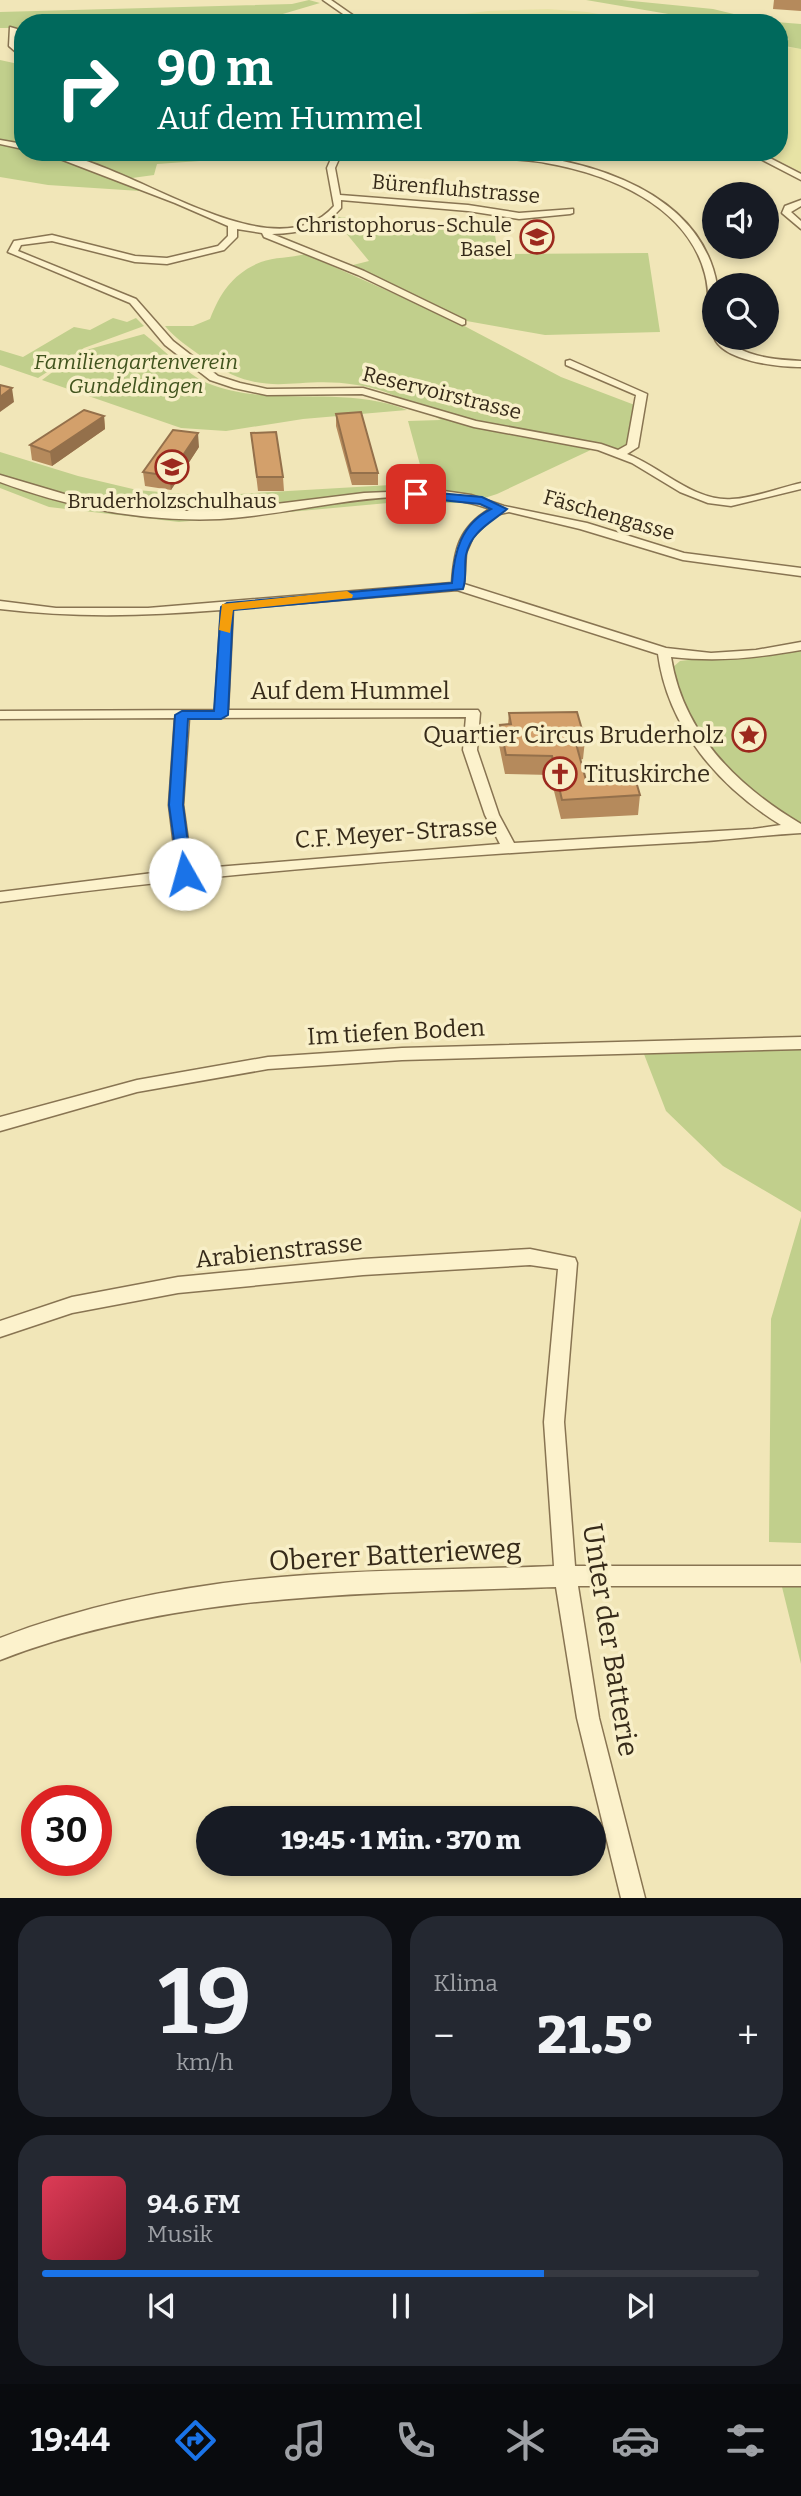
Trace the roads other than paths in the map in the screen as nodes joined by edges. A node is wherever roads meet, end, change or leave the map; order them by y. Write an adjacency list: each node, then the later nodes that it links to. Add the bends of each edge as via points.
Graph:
1 (326, 0): 2 (street)
2 (347, 14)
3 (13, 29): 4 (street)
4 (14, 47)
5 (75, 161): 13 (street)
6 (334, 161): 10 (street, via 331,168)
7 (554, 161): 16 (street, via 637,188 660,204 693,238)
8 (769, 161): 9 (street)
9 (801, 177)
10 (337, 197): 12 (street, Bürenfluhstrasse, via 519,216); 15 (street, via 338,206 321,222)
11 (801, 203): 14 (street, via 786,213)
12 (570, 212)
13 (233, 224): 15 (street); 21 (street, Reservoirstrasse, via 232,237 221,248 167,261 135,259 52,238 17,243 13,252 133,302 169,343 214,378 238,386 267,392 338,389 375,393 474,424)
14 (801, 226)
15 (266, 230): 17 (street, via 267,235 361,273)
16 (708, 273)
17 (462, 322)
18 (733, 350): 20 (street)
19 (570, 363): 21 (street, via 642,394 632,447)
20 (801, 364)
21 (620, 453): 23 (street, Reservoirstrasse, via 708,500 755,500)
22 (0, 478): 24 (street, Fäschengasse, via 79,504 179,515 271,511 416,494 482,500)
23 (801, 486)
24 (501, 509): 25 (street, Fäschengasse, via 519,509 682,556); 26 (street, via 486,516 468,536 460,553)
25 (801, 572)
26 (458, 586): 28 (street); 30 (street)
27 (0, 605): 28 (street, via 56,612)
28 (227, 607): 33 (street)
29 (801, 646): 30 (street, via 711,657)
30 (664, 652): 34 (street, via 665,674 676,708 699,746 740,786)
31 (0, 715): 32 (street, Auf dem Hummel)
32 (182, 715): 33 (street, Auf dem Hummel); 36 (street, via 176,805)
33 (221, 715): 35 (street, Auf dem Hummel, via 473,713 470,750 492,815)
34 (798, 829): 35 (street, C.F. Meyer-Strasse)
35 (509, 848): 36 (street, C.F. Meyer-Strasse)
36 (185, 874): 37 (street, C.F. Meyer-Strasse)
37 (0, 897)
38 (801, 1043): 39 (street, Im tiefen Boden, via 402,1054 268,1063 137,1086)
39 (0, 1124)
40 (568, 1263): 41 (street, Arabienstrasse, via 516,1258 363,1266 178,1286 72,1305); 42 (street, Unter der Batterie, via 554,1422)
41 (0, 1329)
42 (565, 1576): 43 (street, Oberer Batterieweg); 44 (street, Oberer Batterieweg, via 281,1587 164,1603 39,1634); 45 (street, Unter der Batterie, via 588,1718)
43 (801, 1576)
44 (0, 1649)
45 (634, 1898)

